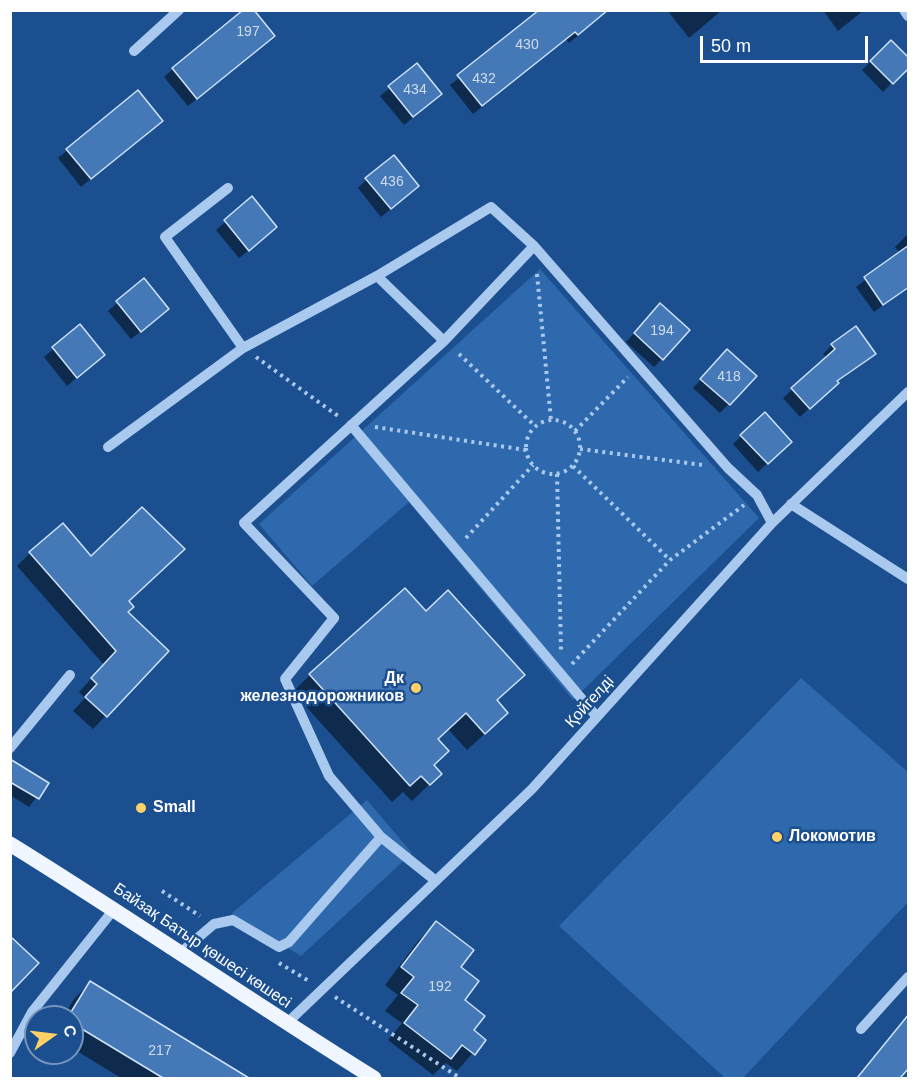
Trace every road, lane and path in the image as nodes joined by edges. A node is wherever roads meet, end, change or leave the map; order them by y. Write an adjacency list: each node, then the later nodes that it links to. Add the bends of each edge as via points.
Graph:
1 (179, 10): 4 (street)
2 (904, 10): 3 (street)
3 (909, 16)
4 (134, 51)
5 (228, 188): 9 (street, via 165,237)
6 (534, 246): 7 (street, via 491,207); 8 (street); 11 (street); 13 (path)
7 (376, 276): 8 (street); 9 (street)
8 (444, 341): 14 (street)
9 (243, 348): 14 (path); 17 (street)
10 (459, 354): 15 (path)
11 (639, 366): 16 (path); 22 (street)
12 (909, 392): 25 (street, Қойгелді)
13 (551, 420): 15 (path); 16 (path)
14 (351, 425): 19 (path); 27 (street); 34 (street, via 244,523 334,618 285,679 328,776)
15 (535, 426): 19 (path)
16 (575, 431): 18 (path)
17 (108, 447)
18 (580, 449): 21 (path); 22 (path)
19 (526, 450): 20 (path)
20 (533, 465): 23 (path, via 548,474); 27 (path)
21 (573, 466): 23 (path); 28 (path)
22 (728, 468): 24 (street)
23 (557, 474): 31 (path)
24 (757, 495): 26 (street); 28 (path)
25 (791, 504): 26 (street, Қойгелді); 29 (street)
26 (772, 522): 32 (street, Қойгелді)
27 (456, 549): 31 (street)
28 (670, 560): 31 (path)
29 (909, 579)
30 (70, 675): 33 (street)
31 (562, 675): 32 (street)
32 (597, 717): 36 (street, Қойгелді, via 532,789)
33 (10, 748)
34 (381, 837): 36 (street); 38 (street, via 290,942 279,947 233,920 214,924)
35 (10, 844): 37 (main road, Байзақ Батыр қөшесі көшесі)
36 (436, 881): 40 (street, Қойгелді)
37 (115, 908): 38 (main road, Байзақ Батыр қөшесі көшесі); 43 (street, via 32,1012)
38 (180, 952): 41 (main road, Байзақ Батыр қөшесі көшесі)
39 (909, 977): 42 (street)
40 (323, 989): 41 (street, Қойгелді); 45 (path)
41 (286, 1024): 44 (main road, Байзақ Батыр қөшесі көшесі)
42 (861, 1029)
43 (10, 1053)
44 (374, 1078)
45 (460, 1078)

